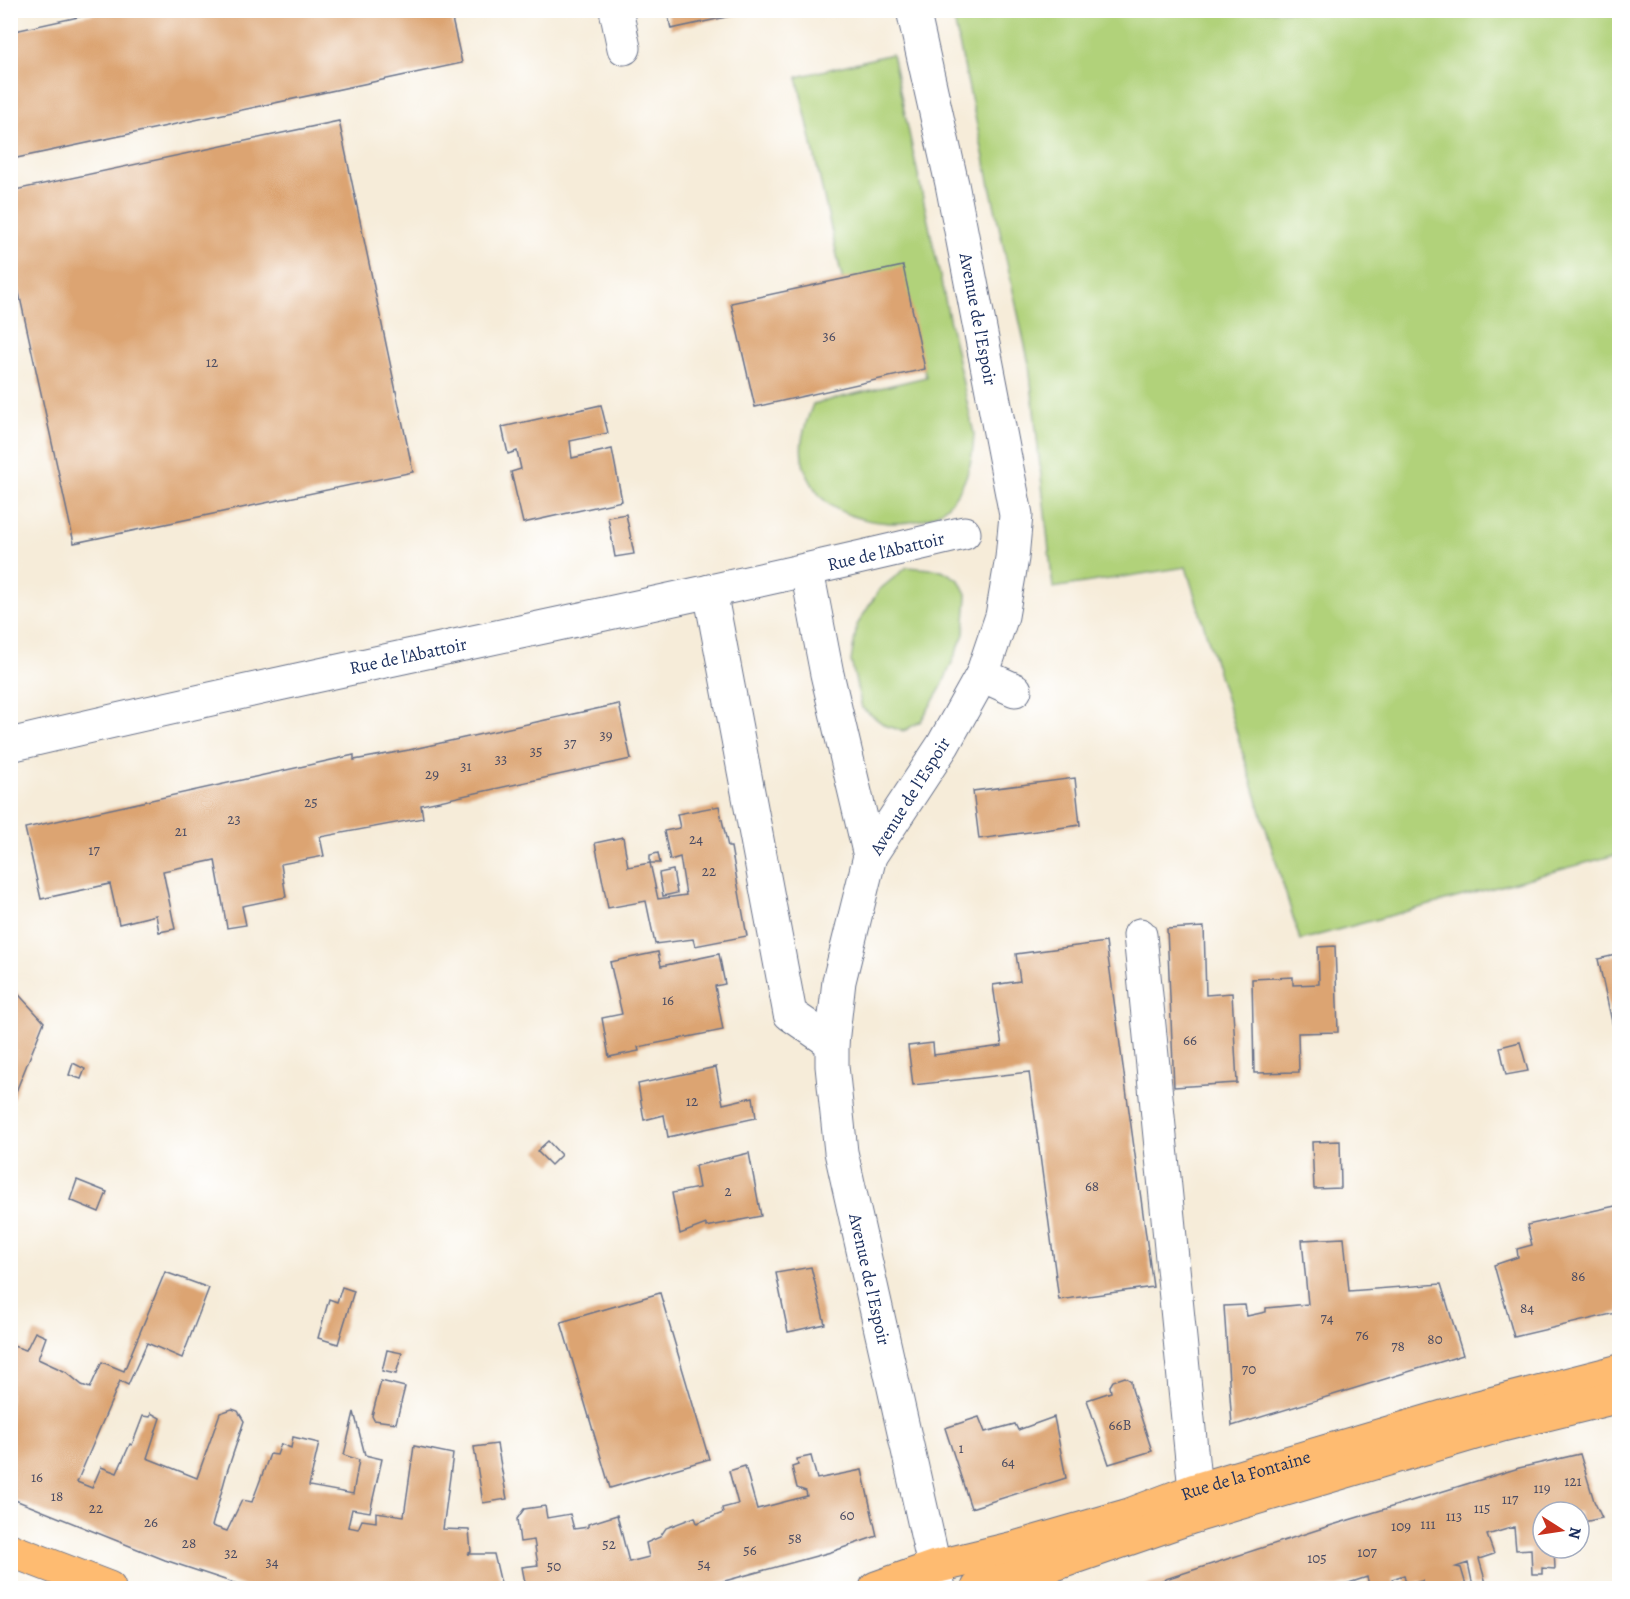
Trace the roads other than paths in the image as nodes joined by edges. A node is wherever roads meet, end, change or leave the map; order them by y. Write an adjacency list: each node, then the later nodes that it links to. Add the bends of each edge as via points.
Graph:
1 (616, 10): 3 (street)
2 (913, 10): 7 (street, Avenue de l'Espoir, via 952,184 1016,515 1002,616)
3 (624, 48)
4 (964, 533): 5 (street, Rue de l'Abattoir)
5 (807, 571): 6 (street, Rue de l'Abattoir); 10 (street, Rue de l'Abattoir)
6 (710, 591): 9 (street, Rue de l'Abattoir); 12 (street, via 790,1014)
7 (982, 675): 8 (street); 10 (street, Avenue de l'Espoir, via 943,745)
8 (1015, 690)
9 (10, 745)
10 (870, 856): 12 (street, Avenue de l'Espoir, via 839,981)
11 (1140, 935): 15 (street)
12 (832, 1043): 17 (street, Avenue de l'Espoir, via 841,1152)
13 (1620, 1371): 15 (main road, Rue de la Fontaine, via 1463,1411)
14 (1620, 1396): 15 (main road, Rue de la Fontaine)
15 (1195, 1503): 17 (main road, Rue de la Fontaine, via 1129,1515 1014,1548); 20 (main road, Rue de la Fontaine)
16 (10, 1550): 18 (main road)
17 (937, 1578): 19 (main road, Rue de la Fontaine)
18 (109, 1588)
19 (876, 1588)
20 (978, 1588)

